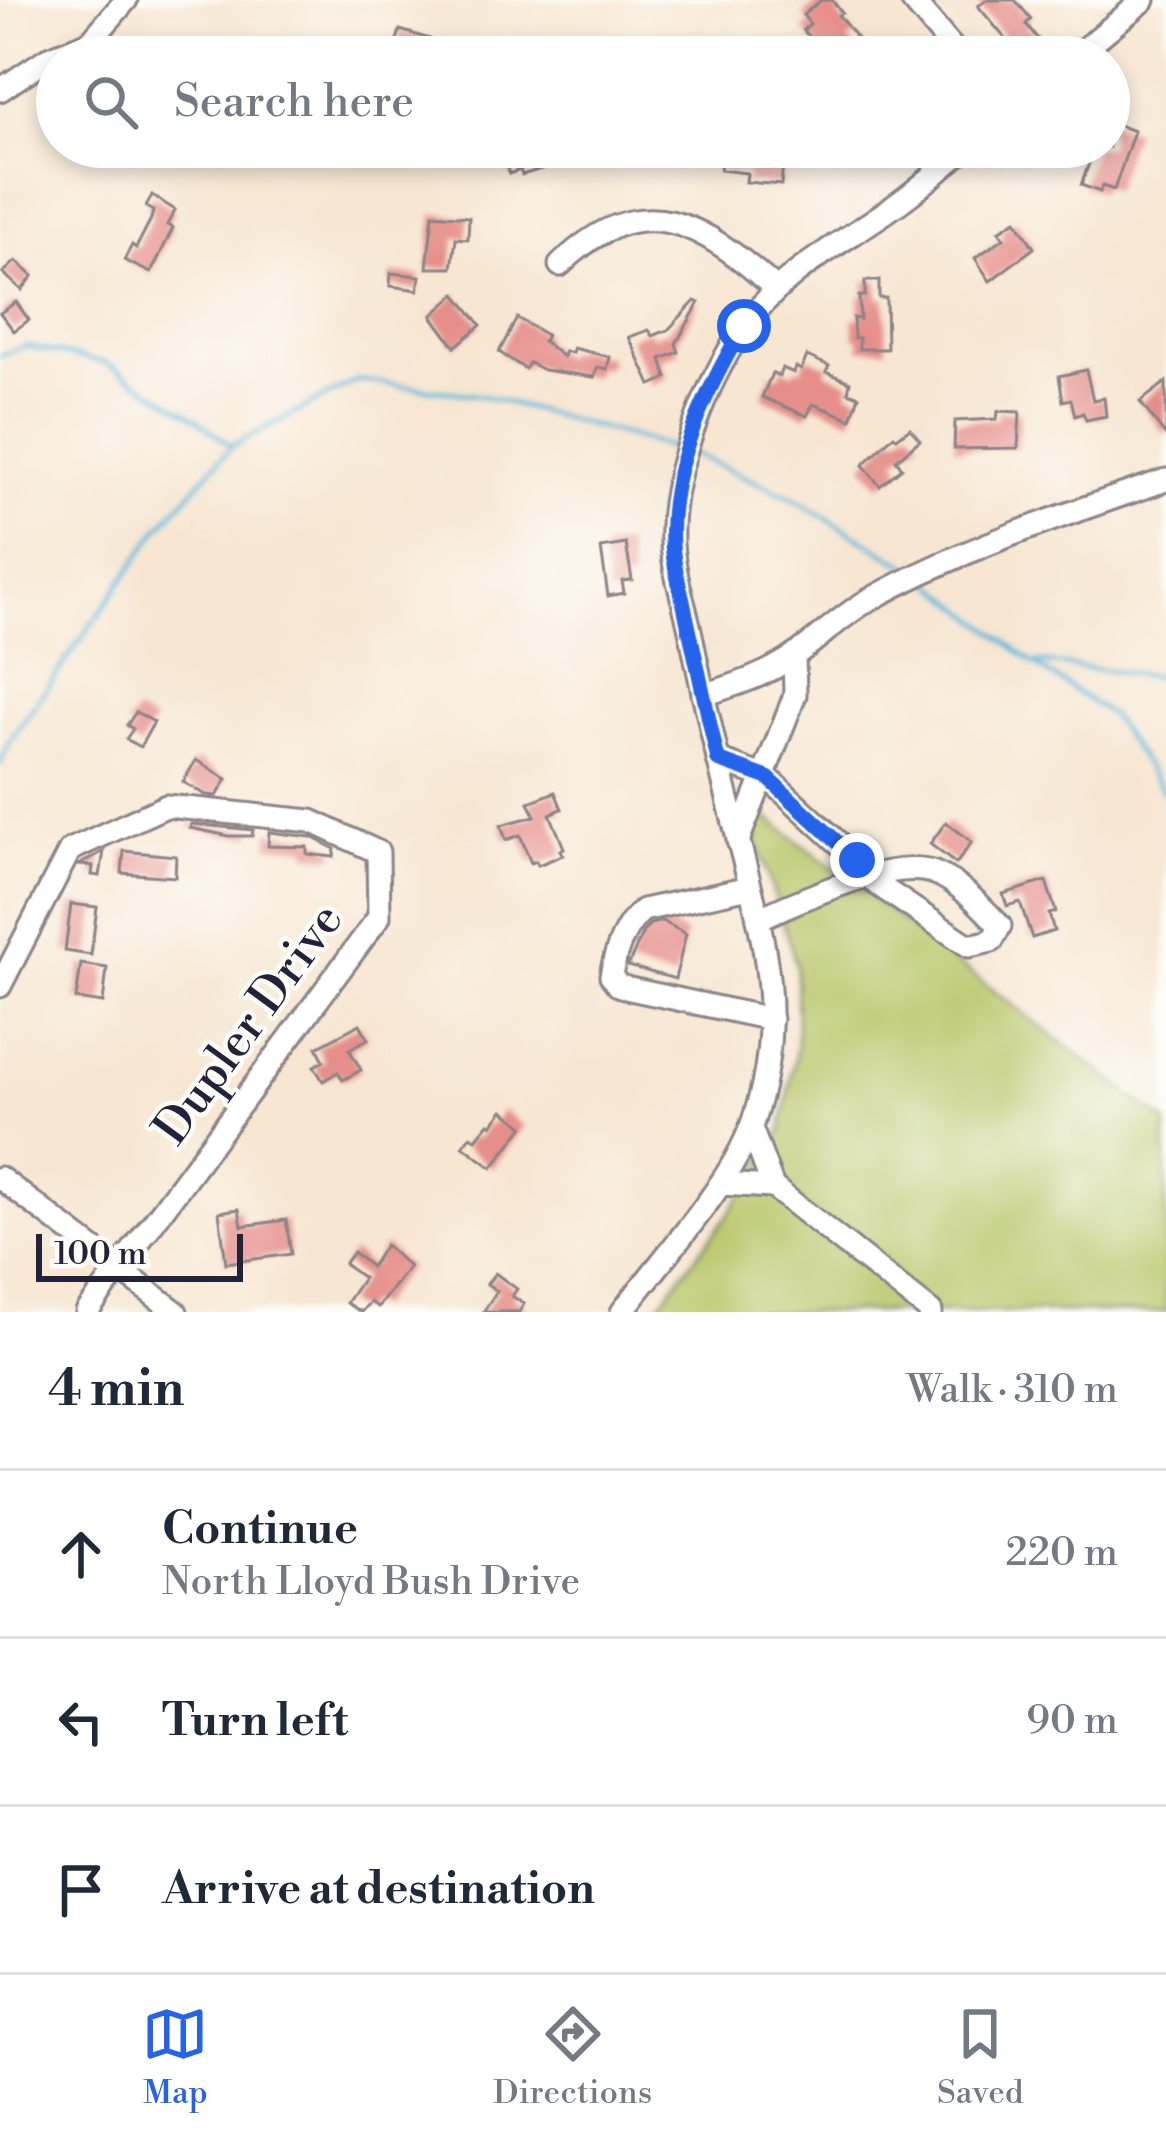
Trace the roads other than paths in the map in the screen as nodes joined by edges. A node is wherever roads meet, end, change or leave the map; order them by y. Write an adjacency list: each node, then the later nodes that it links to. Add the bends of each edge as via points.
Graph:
1 (126, 0): 4 (street)
2 (912, 0): 5 (street)
3 (1144, 0): 6 (street)
4 (95, 36)
5 (942, 36)
6 (1101, 36)
7 (36, 66): 8 (street)
8 (0, 90)
9 (942, 168): 11 (street)
10 (560, 265): 11 (street, via 600,233 661,219 732,250)
11 (776, 289): 14 (street, via 719,368 676,490 672,545)
12 (1166, 480): 13 (street, via 921,574 864,602)
13 (794, 656): 14 (street); 16 (street, via 795,695)
14 (703, 695): 15 (street)
15 (718, 760): 16 (street); 17 (street)
16 (764, 776): 17 (street); 18 (street, via 844,846)
17 (738, 841): 19 (street)
18 (868, 878): 18 (street, via 935,873 1000,926 992,941 969,946); 20 (street)
19 (750, 887): 20 (street); 22 (street, via 643,910 611,976 630,989)
20 (758, 919): 22 (street, via 770,964)
21 (0, 986): 27 (street, Dupler Drive, via 70,850 166,806 311,821 378,852 379,917)
22 (771, 1019): 23 (street)
23 (751, 1128): 25 (street); 26 (street)
24 (0, 1178): 27 (street)
25 (719, 1184): 26 (street); 30 (street)
26 (773, 1187): 31 (street)
27 (119, 1269): 28 (street); 29 (street)
28 (86, 1312)
29 (176, 1312)
30 (622, 1312)
31 (931, 1312)

